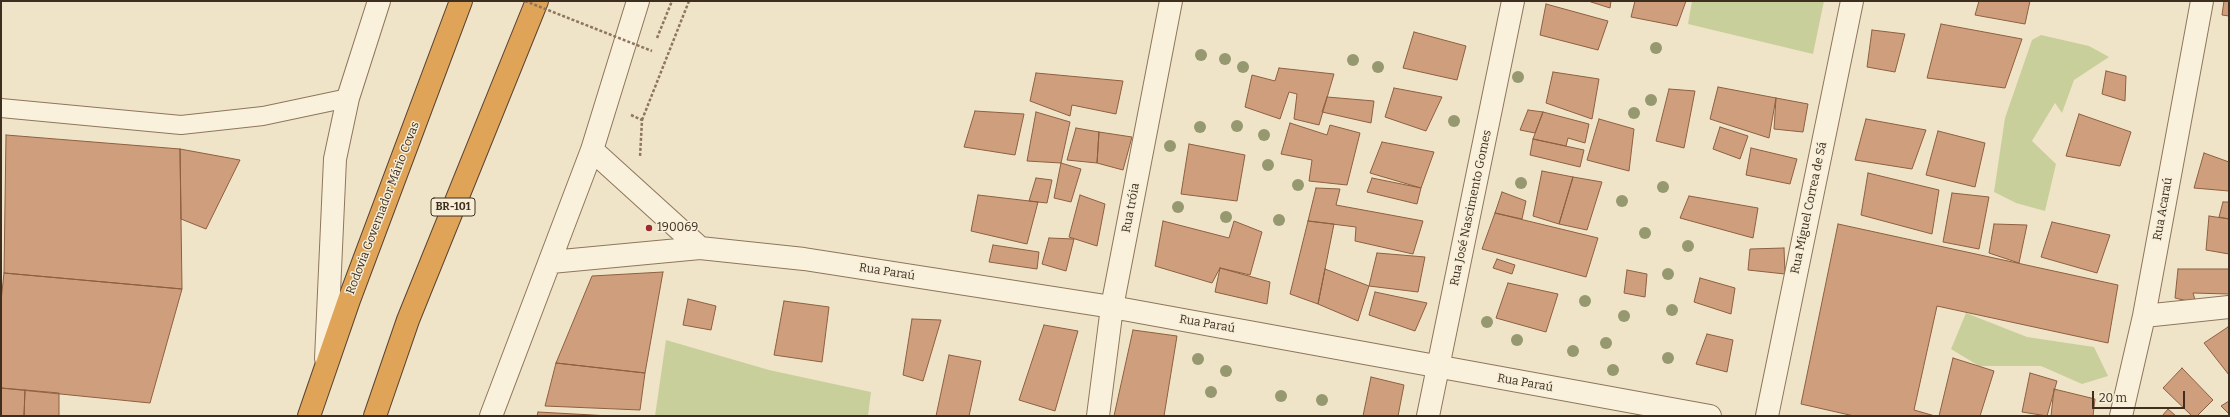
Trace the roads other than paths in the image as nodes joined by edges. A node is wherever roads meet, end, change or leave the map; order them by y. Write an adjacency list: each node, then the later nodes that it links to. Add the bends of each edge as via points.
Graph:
1 (379, 1): 9 (street)
2 (461, 1): 17 (highway, Rodovia Governador Mário Covas)
3 (537, 1): 20 (highway, BR-101, via 408,320)
4 (638, 1): 11 (street)
5 (1171, 1): 14 (street, Rua tróia)
6 (1513, 1): 18 (street, Rua José Nascimento Gomes)
7 (1852, 1): 25 (street, Rua Miguel Correa de Sá)
8 (2202, 1): 16 (street, Rua Acaraú)
9 (348, 98): 10 (lane, via 263,116 181,125); 17 (street, via 335,159)
10 (1, 108)
11 (592, 150): 12 (street); 13 (street)
12 (700, 248): 13 (street, Rua Paraú); 14 (street, Rua Paraú, via 804,259)
13 (550, 262): 21 (street)
14 (1112, 307): 18 (street, Rua Paraú); 22 (street, Rua tróia)
15 (2229, 307): 16 (street)
16 (2144, 316): 26 (street, Rua Acaraú)
17 (325, 367): 19 (highway, Rodovia Governador Mário Covas)
18 (1438, 367): 23 (street, Rua José Nascimento Gomes); 24 (street, Rua Paraú)
19 (309, 416)
20 (375, 416)
21 (491, 416)
22 (1098, 416)
23 (1428, 416)
24 (1710, 416)
25 (1767, 416)
26 (2121, 416)

